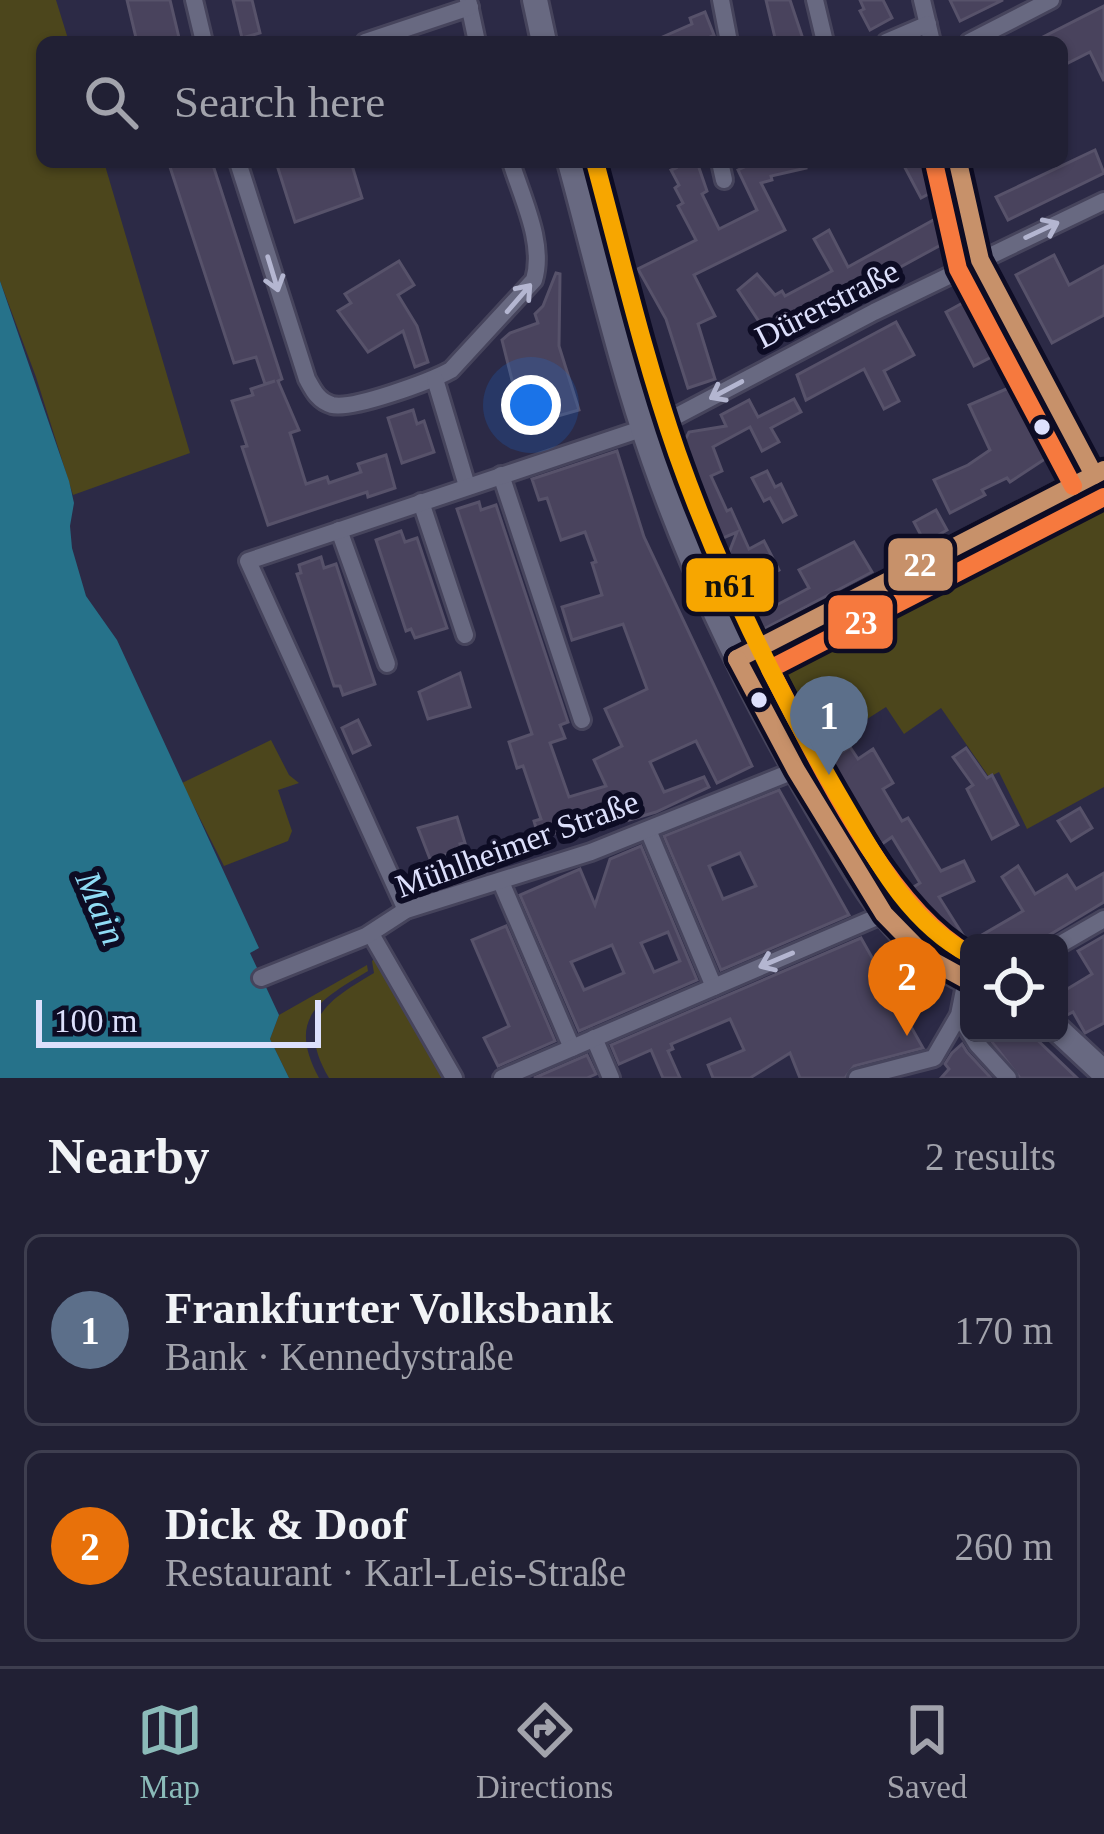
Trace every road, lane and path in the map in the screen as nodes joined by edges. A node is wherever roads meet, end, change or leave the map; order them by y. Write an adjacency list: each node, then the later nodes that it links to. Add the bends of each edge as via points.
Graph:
1 (194, 0): 9 (street)
2 (536, 0): 12 (main road)
3 (721, 0): 13 (street)
4 (815, 0): 14 (street)
5 (922, 0): 8 (street)
6 (1051, 0): 15 (street)
7 (469, 3): 10 (street); 11 (street)
8 (930, 33)
9 (203, 36)
10 (381, 36)
11 (476, 36)
12 (543, 36)
13 (729, 36)
14 (824, 36)
15 (981, 36)
16 (240, 168): 22 (street, one-way to 22, via 317,397 339,406)
17 (513, 168): 22 (street, one-way to 17, via 534,280 536,247)
18 (572, 168): 23 (main road)
19 (959, 168): 21 (street)
20 (1104, 201): 21 (street, Dürerstraße, one-way to 20)
21 (980, 260): 23 (street, Dürerstraße, one-way to 23); 24 (street)
22 (435, 379): 26 (street)
23 (643, 428): 25 (street, Dürerstraße); 30 (main road)
24 (1099, 472): 30 (street)
25 (501, 475): 26 (street, Dürerstraße); 32 (street)
26 (467, 486): 27 (street, Dürerstraße)
27 (422, 502): 28 (street, Dürerstraße); 29 (street)
28 (340, 530): 31 (street); 36 (street, Dürerstraße, via 248,561)
29 (464, 635)
30 (737, 659): 33 (main road)
31 (387, 664)
32 (582, 720)
33 (796, 770): 34 (street, Mühlheimer Straße); 37 (main road)
34 (648, 830): 35 (street, Mühlheimer Straße); 43 (street)
35 (501, 882): 36 (street, Mühlheimer Straße); 48 (street)
36 (406, 910): 39 (street, Mühlheimer Straße)
37 (884, 914): 41 (main road, via 915,949); 43 (street, one-way to 43)
38 (1104, 919): 40 (street)
39 (371, 934): 42 (street, Mühlheimer Straße); 50 (street)
40 (1068, 941)
41 (960, 977)
42 (261, 978)
43 (714, 987): 46 (street)
44 (960, 1011): 45 (street)
45 (959, 1015): 53 (street, via 934,1058); 54 (street)
46 (594, 1038): 48 (street); 52 (street)
47 (1068, 1039): 49 (main road)
48 (572, 1048): 51 (street)
49 (1104, 1072)
50 (454, 1078)
51 (502, 1078)
52 (611, 1078)
53 (857, 1078)
54 (1008, 1078)

